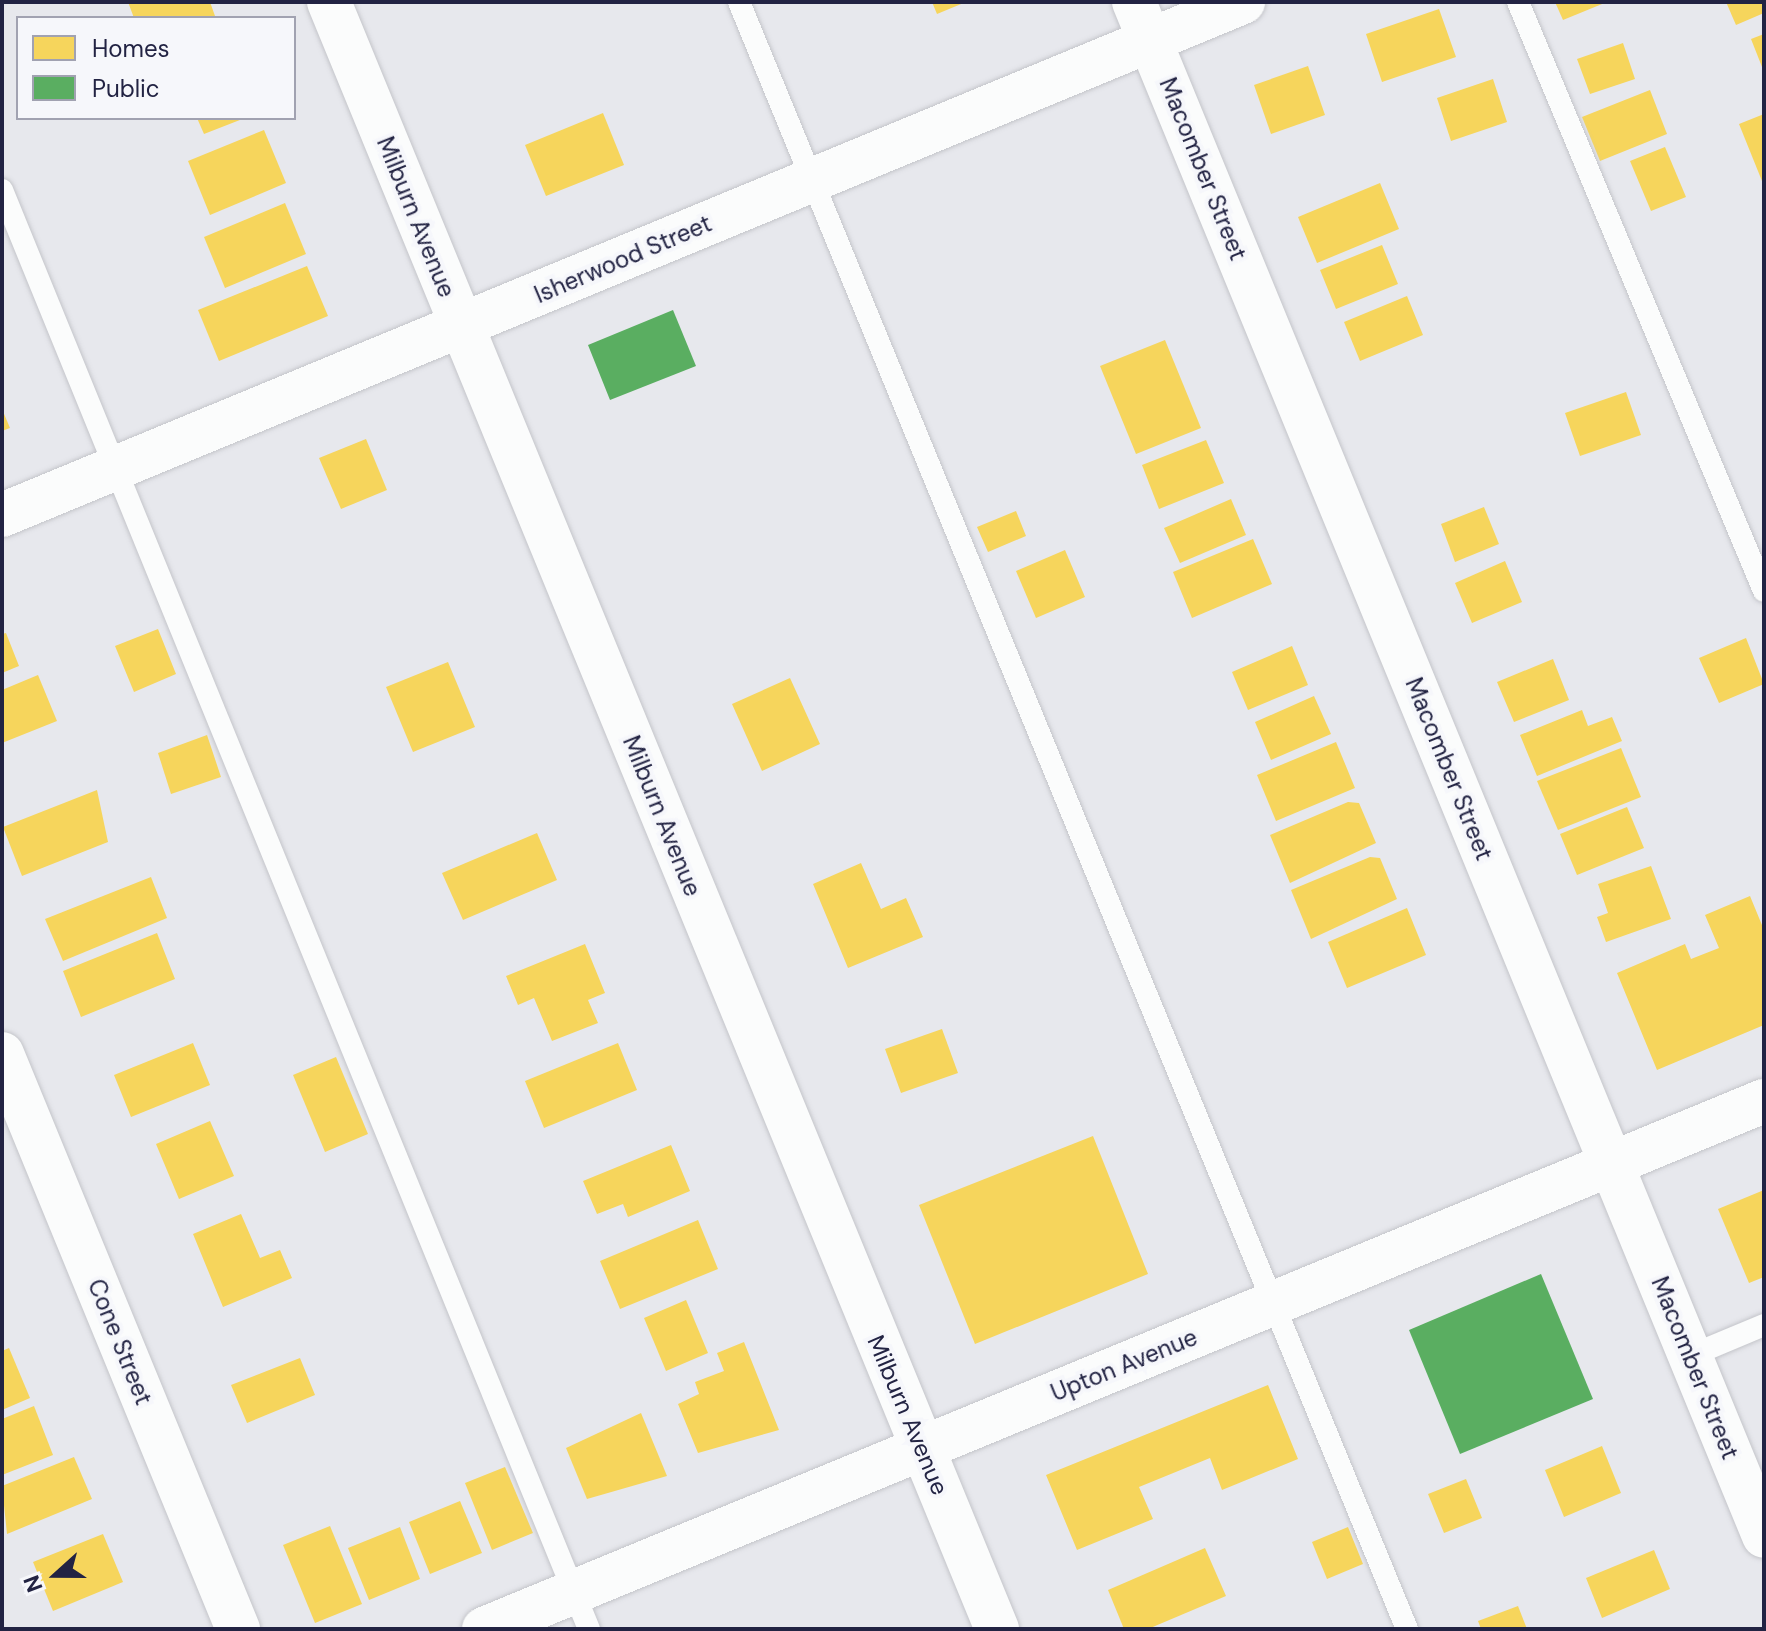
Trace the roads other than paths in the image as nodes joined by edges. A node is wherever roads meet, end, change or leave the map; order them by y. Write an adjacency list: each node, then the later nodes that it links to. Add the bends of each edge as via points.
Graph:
1 (329, 2): 8 (street, Milburn Avenue)
2 (739, 2): 6 (lane)
3 (1243, 2): 5 (street, Isherwood Street)
4 (1518, 2): 11 (lane)
5 (1142, 21): 6 (street, Isherwood Street); 14 (street, Macomber Street)
6 (811, 181): 8 (street, Isherwood Street); 15 (lane)
7 (2, 190): 9 (lane)
8 (460, 326): 9 (street, Isherwood Street); 18 (street, Milburn Avenue)
9 (116, 468): 10 (street, Isherwood Street); 20 (lane)
10 (2, 515)
11 (1764, 591)
12 (2, 1054): 21 (street, Cone Street)
13 (1764, 1101): 14 (street, Upton Avenue)
14 (1612, 1165): 15 (street, Upton Avenue); 17 (street, Macomber Street)
15 (1272, 1304): 18 (street, Upton Avenue); 24 (lane)
16 (1764, 1325): 17 (lane)
17 (1690, 1356): 19 (street, Macomber Street)
18 (922, 1448): 20 (street, Upton Avenue); 23 (street, Milburn Avenue)
19 (1764, 1536)
20 (581, 1610): 22 (street, Upton Avenue)
21 (238, 1629)
22 (484, 1629)
23 (997, 1629)
24 (1407, 1629)

